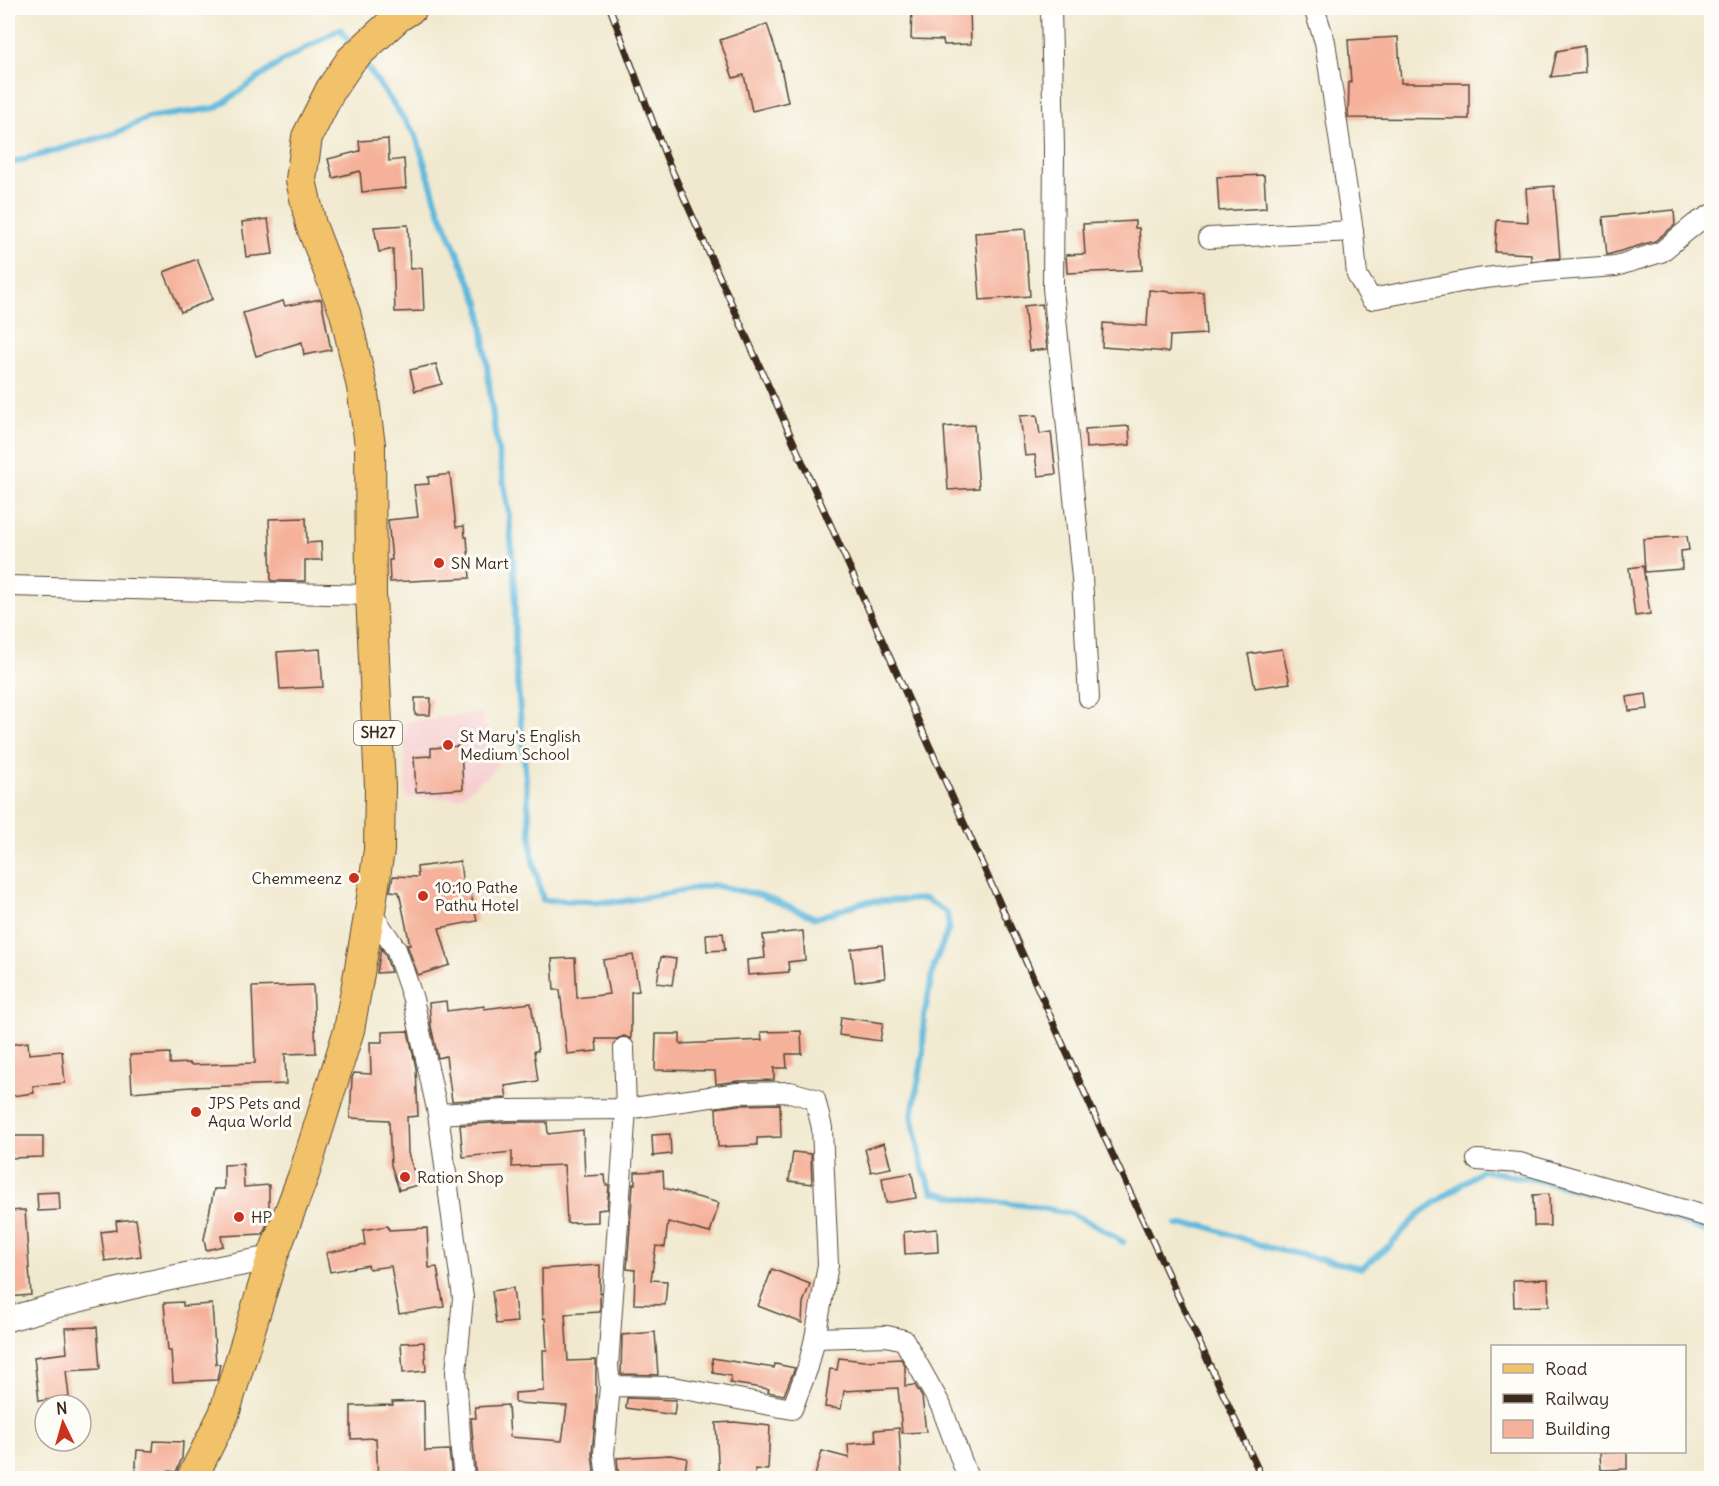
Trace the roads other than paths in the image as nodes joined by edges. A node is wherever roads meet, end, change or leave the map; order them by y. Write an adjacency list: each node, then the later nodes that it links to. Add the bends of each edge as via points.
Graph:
1 (1051, 8): 9 (street, via 1053,288 1082,578)
2 (1314, 8): 5 (street, via 1326,42)
3 (402, 10): 8 (main road, SH27, via 351,60 331,89 307,137 301,180 311,225 345,313 362,387 370,445)
4 (1712, 214): 5 (street, via 1661,252 1616,266 1477,279 1371,299 1357,275)
5 (1353, 231): 6 (street)
6 (1209, 238)
7 (8, 586): 8 (street)
8 (371, 595): 10 (main road, SH27, via 380,788 379,850)
9 (1089, 698)
10 (370, 911): 13 (street, via 396,949 412,999); 16 (main road, SH27, via 349,1030 304,1174)
11 (624, 1048): 12 (street)
12 (626, 1109): 13 (street); 18 (street, via 738,1093 790,1092 815,1099 822,1128 828,1265); 19 (street, via 608,1366)
13 (438, 1114): 21 (street, via 463,1298 456,1372)
14 (1477, 1160): 15 (street, via 1520,1163)
15 (1712, 1218)
16 (272, 1258): 17 (street, via 185,1274); 20 (main road, SH27, via 224,1414)
17 (8, 1319)
18 (815, 1338): 19 (street, via 792,1409 673,1387); 23 (street, via 887,1336 904,1340 941,1406)
19 (610, 1386): 22 (street, via 604,1454)
20 (192, 1479)
21 (465, 1479)
22 (607, 1479)
23 (968, 1479)

